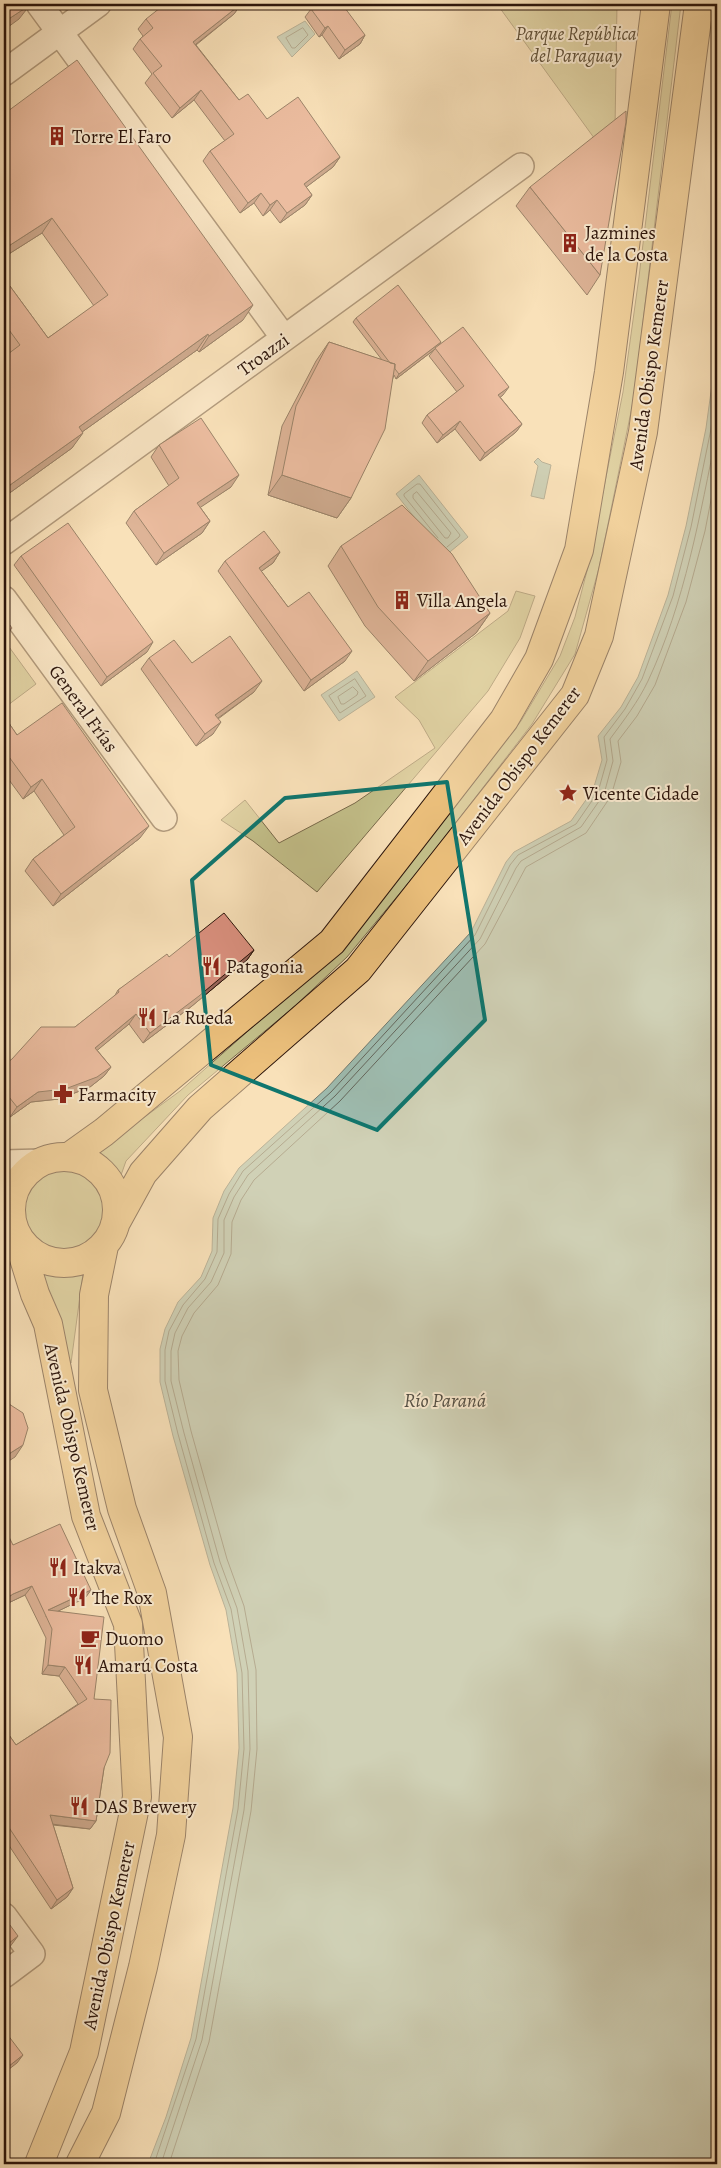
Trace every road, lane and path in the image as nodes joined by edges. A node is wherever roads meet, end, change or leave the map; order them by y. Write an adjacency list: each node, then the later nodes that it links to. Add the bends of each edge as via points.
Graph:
1 (39, 4): 5 (street)
2 (98, 4): 5 (street)
3 (656, 4): 12 (main road, Avenida Obispo Kemerer, via 609,372 579,550 539,659 504,720 332,942 104,1132)
4 (699, 4): 16 (main road, Avenida Obispo Kemerer, via 643,432 599,636 576,696 358,970 200,1108 143,1173)
5 (60, 32): 6 (street); 8 (street)
6 (4, 73)
7 (522, 166): 8 (street, Troazzi)
8 (284, 338): 9 (street, Troazzi)
9 (4, 542)
10 (4, 599): 11 (street, General Frías)
11 (164, 818)
12 (69, 1157): 13 (main road, Avenida Obispo Kemerer); 16 (main road, Avenida Obispo Kemerer, via 86,1162 102,1173 112,1188 117,1206)
13 (41, 1162): 14 (street); 15 (main road, Avenida Obispo Kemerer, via 18,1182 11,1212)
14 (4, 1163)
15 (12, 1229): 16 (main road, Avenida Obispo Kemerer, via 28,1249 58,1263 75,1262 91,1256); 19 (main road, Avenida Obispo Kemerer, via 48,1324 86,1516 128,1624 137,1797 84,2052)
16 (110, 1235): 20 (main road, Avenida Obispo Kemerer, via 94,1295 93,1390 122,1509 152,1594 178,1737 171,1835 143,1967 106,2113)
17 (4, 1916): 18 (street, via 32,1954)
18 (4, 1975)
19 (39, 2164)
20 (80, 2164)

